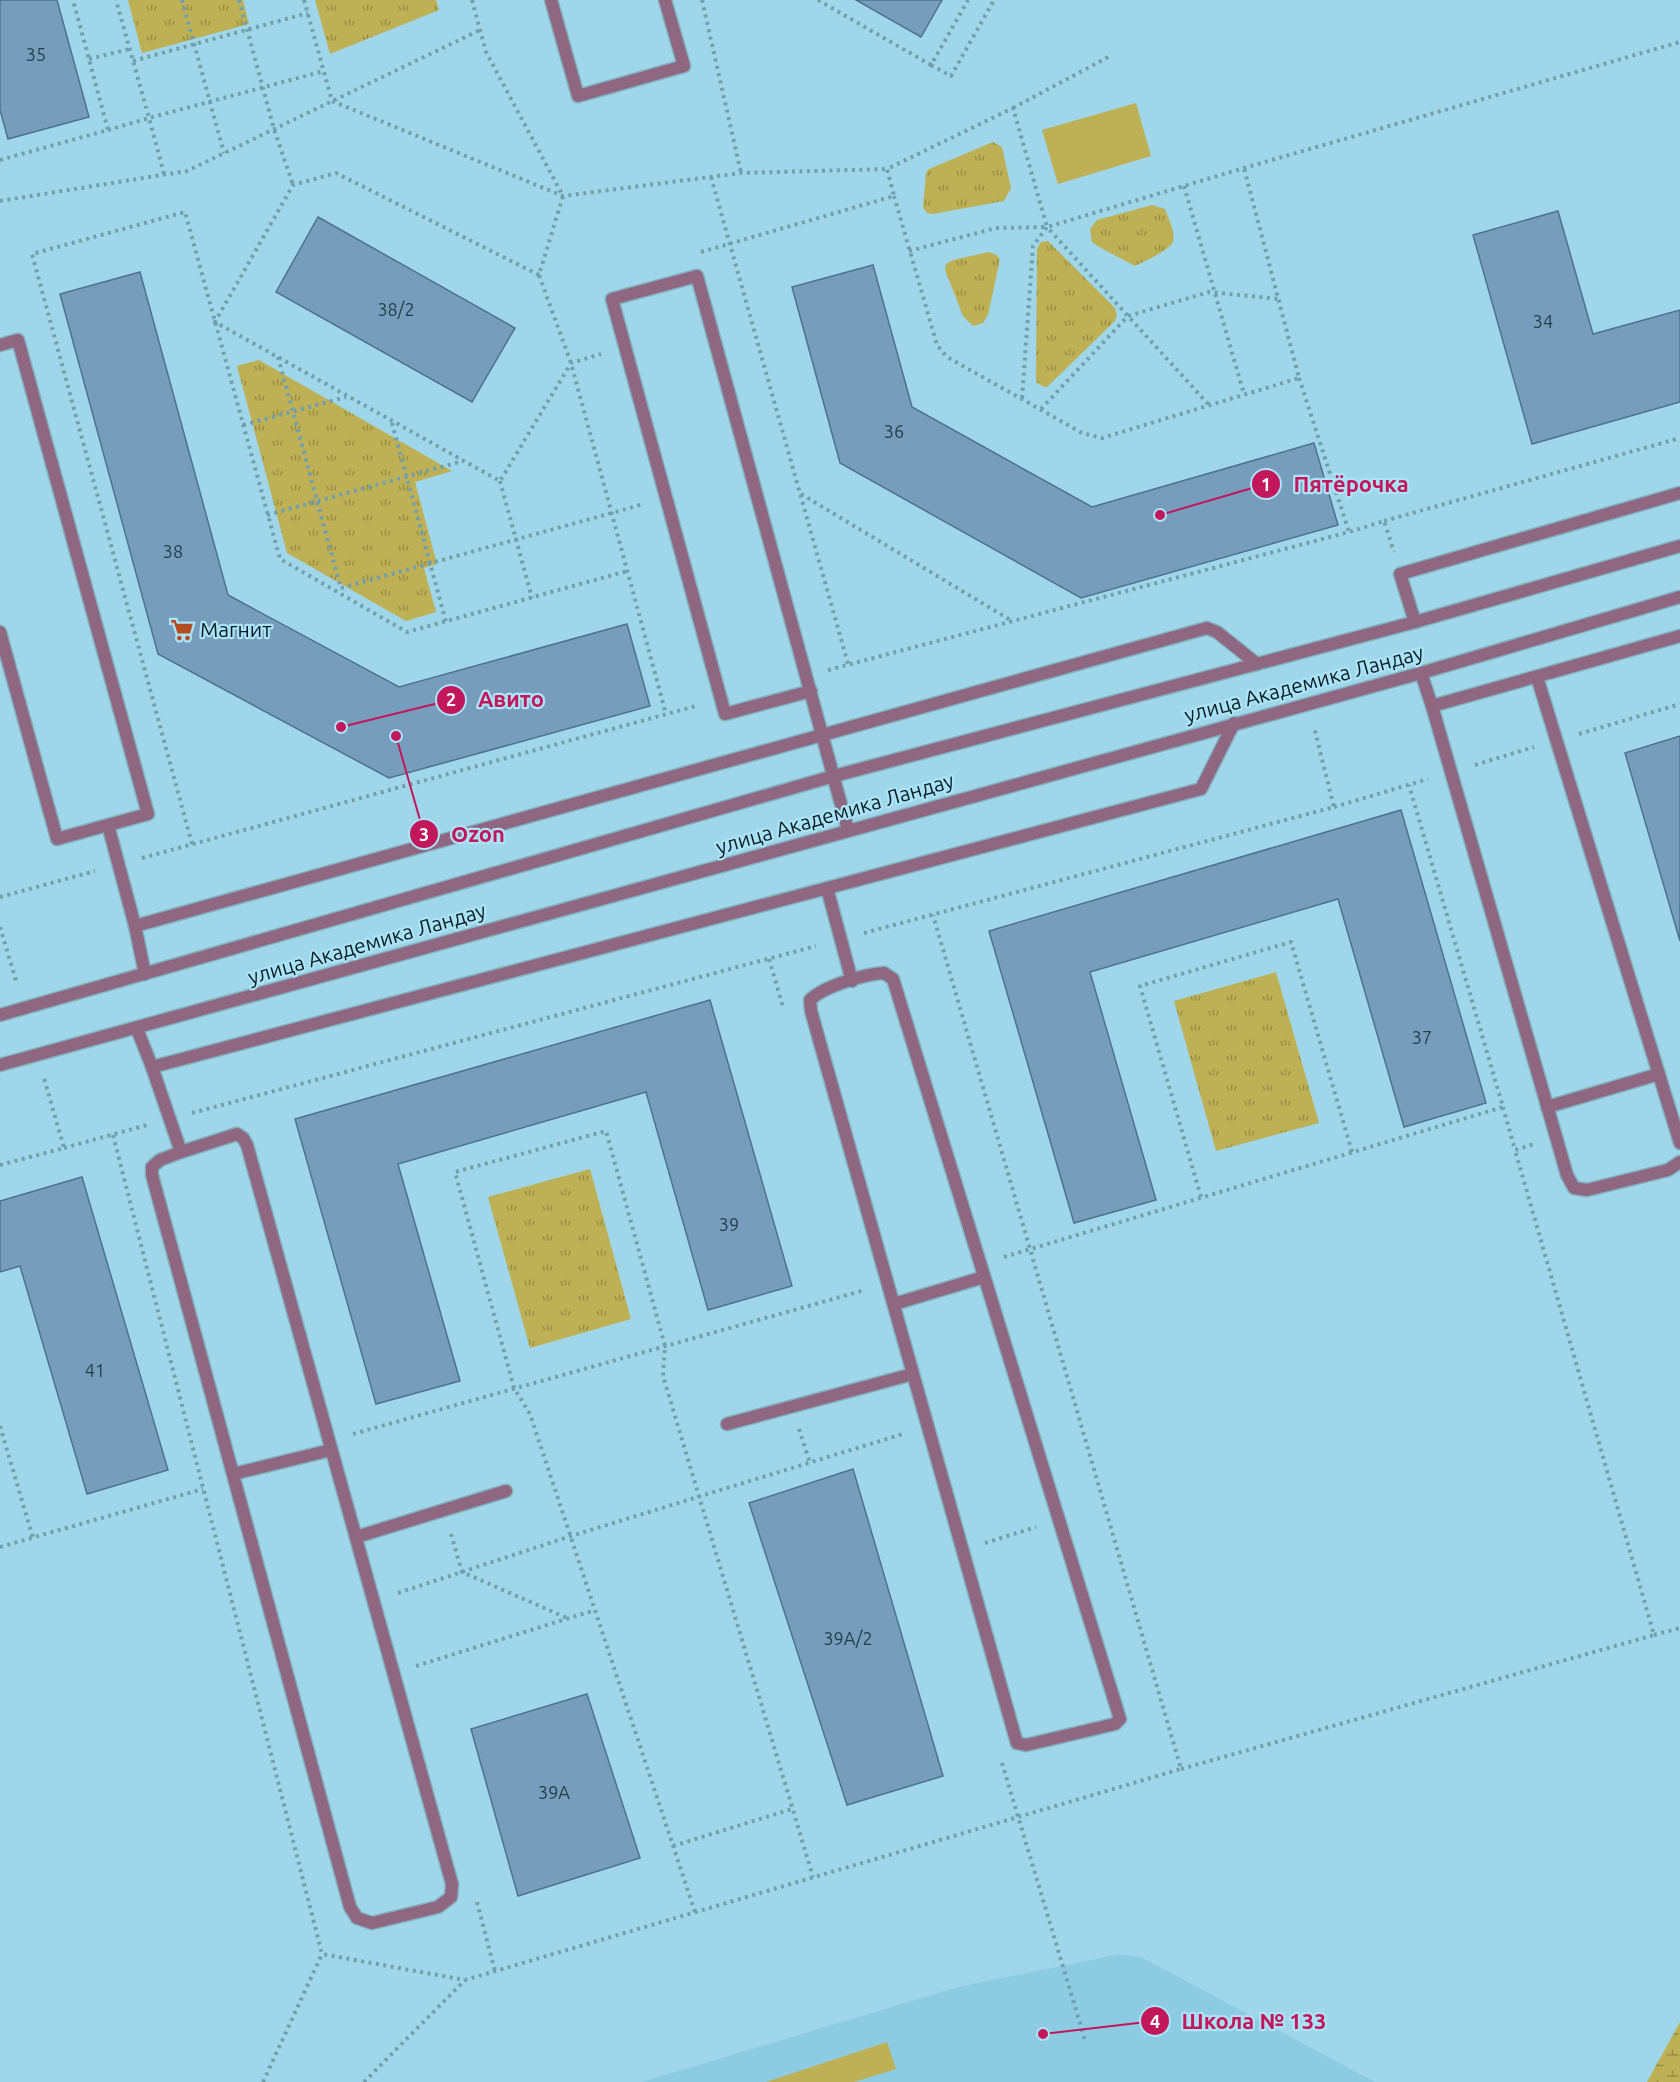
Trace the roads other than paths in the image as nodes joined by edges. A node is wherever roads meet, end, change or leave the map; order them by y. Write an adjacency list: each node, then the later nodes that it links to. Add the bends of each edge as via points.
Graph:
1 (551, 0): 2 (street, via 579,96 684,66)
2 (666, 0)
3 (0, 345): 18 (street, via 18,340 148,814)
4 (1680, 493): 7 (street, улица Академика Ландау, via 1400,574)
5 (1680, 546): 7 (street, улица Академика Ландау)
6 (1680, 597): 11 (street, улица Академика Ландау)
7 (1415, 622): 10 (street, улица Академика Ландау)
8 (0, 632): 18 (street, via 57,840)
9 (1680, 636): 12 (street)
10 (1257, 664): 16 (street, via 1207,628); 17 (street, улица Академика Ландау)
11 (1421, 673): 14 (street); 15 (street, улица Академика Ландау)
12 (1537, 677): 14 (street); 28 (street)
13 (811, 691): 13 (street, via 697,276 612,299 725,714); 16 (street)
14 (1432, 706): 29 (street)
15 (1234, 723): 19 (street, улица Академика Ландау); 20 (street, via 1201,789)
16 (822, 734): 17 (street); 21 (street)
17 (834, 776): 19 (street); 22 (street, улица Академика Ландау)
18 (108, 825): 21 (street)
19 (848, 830): 25 (street, улица Академика Ландау)
20 (827, 888): 23 (street); 27 (street)
21 (135, 926): 22 (street)
22 (146, 974): 24 (street, улица Академика Ландау)
23 (852, 981): 33 (street, via 885,973 893,979); 34 (street, via 818,993 810,1000)
24 (0, 1015)
25 (137, 1029): 26 (street, улица Академика Ландау); 27 (street)
26 (0, 1065)
27 (152, 1067): 31 (street)
28 (1659, 1074): 29 (street); 30 (street)
29 (1547, 1107): 32 (street, via 1574,1188 1587,1190 1668,1170)
30 (1680, 1143)
31 (181, 1152): 37 (street, via 237,1134 247,1144); 38 (street, via 160,1160 152,1167 152,1175)
32 (1680, 1162)
33 (984, 1277): 34 (street); 35 (street, via 1119,1714 1115,1724 1026,1745 1017,1743)
34 (894, 1304): 35 (street)
35 (913, 1374): 36 (street)
36 (727, 1424)
37 (330, 1446): 38 (street); 40 (street)
38 (233, 1474): 40 (street, via 350,1906 357,1918 372,1923 438,1908 451,1897 452,1884)
39 (506, 1491): 40 (street)
40 (356, 1537)

